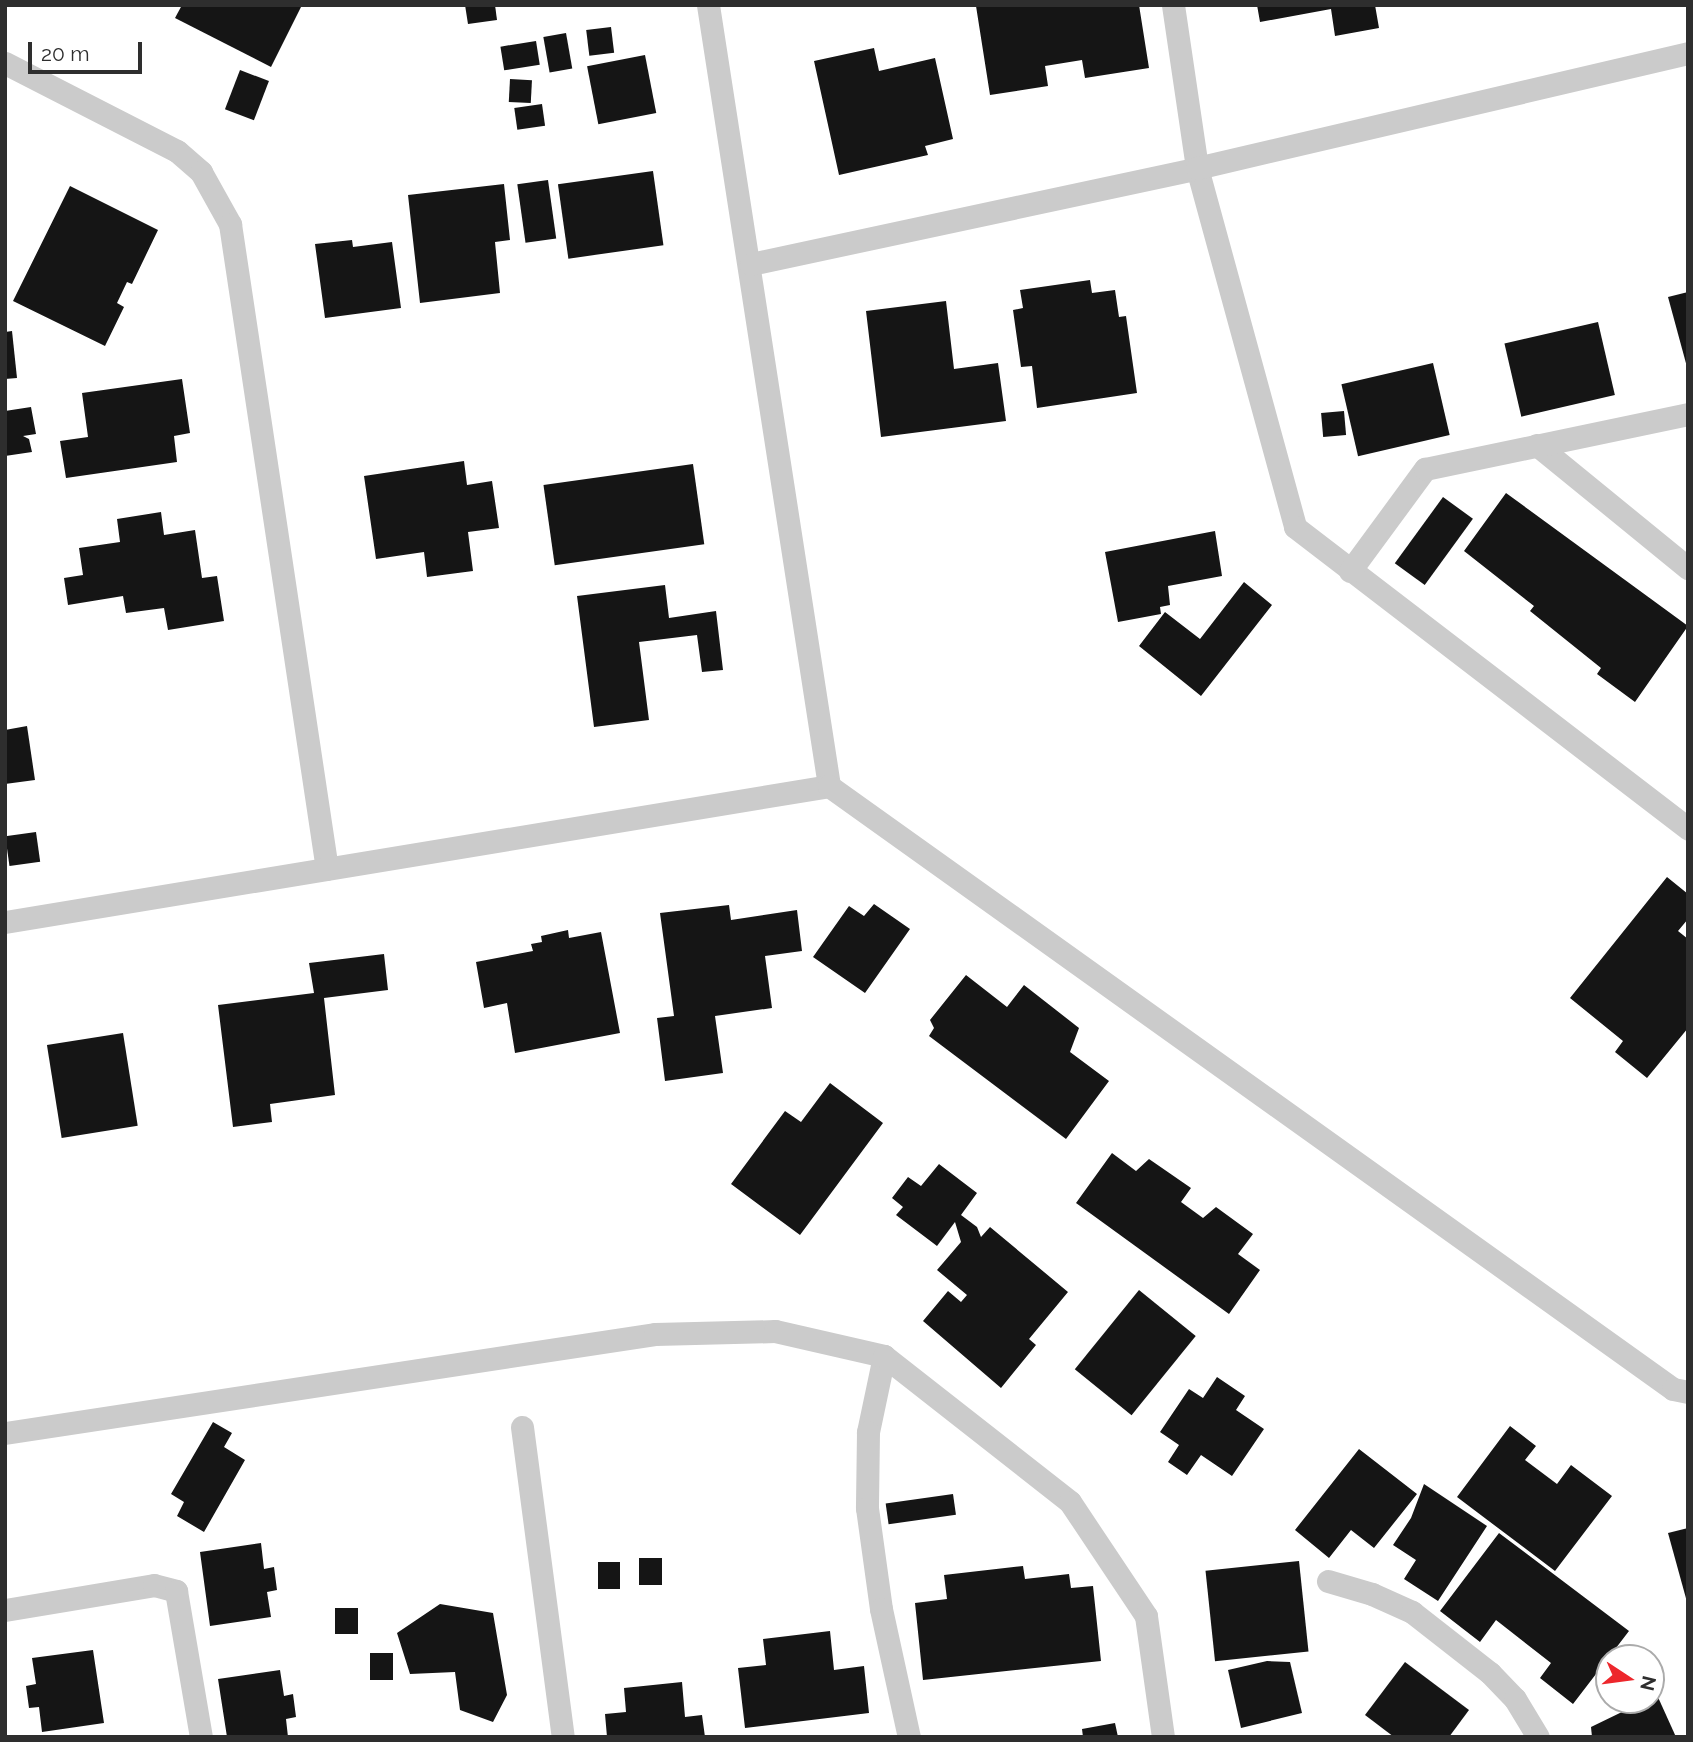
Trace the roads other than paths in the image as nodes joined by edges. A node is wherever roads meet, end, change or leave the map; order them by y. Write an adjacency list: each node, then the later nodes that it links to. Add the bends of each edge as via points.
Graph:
1 (708, 5): 6 (lane)
2 (1173, 5): 5 (lane)
3 (1688, 53): 5 (lane)
4 (5, 63): 13 (lane, via 177,151 206,180 230,224)
5 (1197, 168): 6 (lane); 10 (lane, via 1296,527)
6 (751, 264): 11 (lane)
7 (1688, 414): 8 (lane)
8 (1537, 445): 9 (lane); 10 (lane, via 1425,469)
9 (1688, 568)
10 (1350, 571): 12 (lane)
11 (829, 786): 13 (lane); 16 (lane, via 1673,1389)
12 (1688, 830)
13 (327, 869): 14 (lane)
14 (5, 922)
15 (884, 1356): 18 (lane, via 775,1331 655,1334); 23 (lane, via 868,1432 867,1508 881,1609); 24 (lane, via 1070,1502 1146,1616)
16 (1688, 1392)
17 (522, 1427): 22 (lane)
18 (5, 1433)
19 (1328, 1581): 25 (lane, via 1412,1612 1490,1673 1516,1699)
20 (5, 1611): 21 (lane, via 154,1585 176,1591)
21 (201, 1737)
22 (563, 1737)
23 (909, 1737)
24 (1163, 1737)
25 (1538, 1737)

